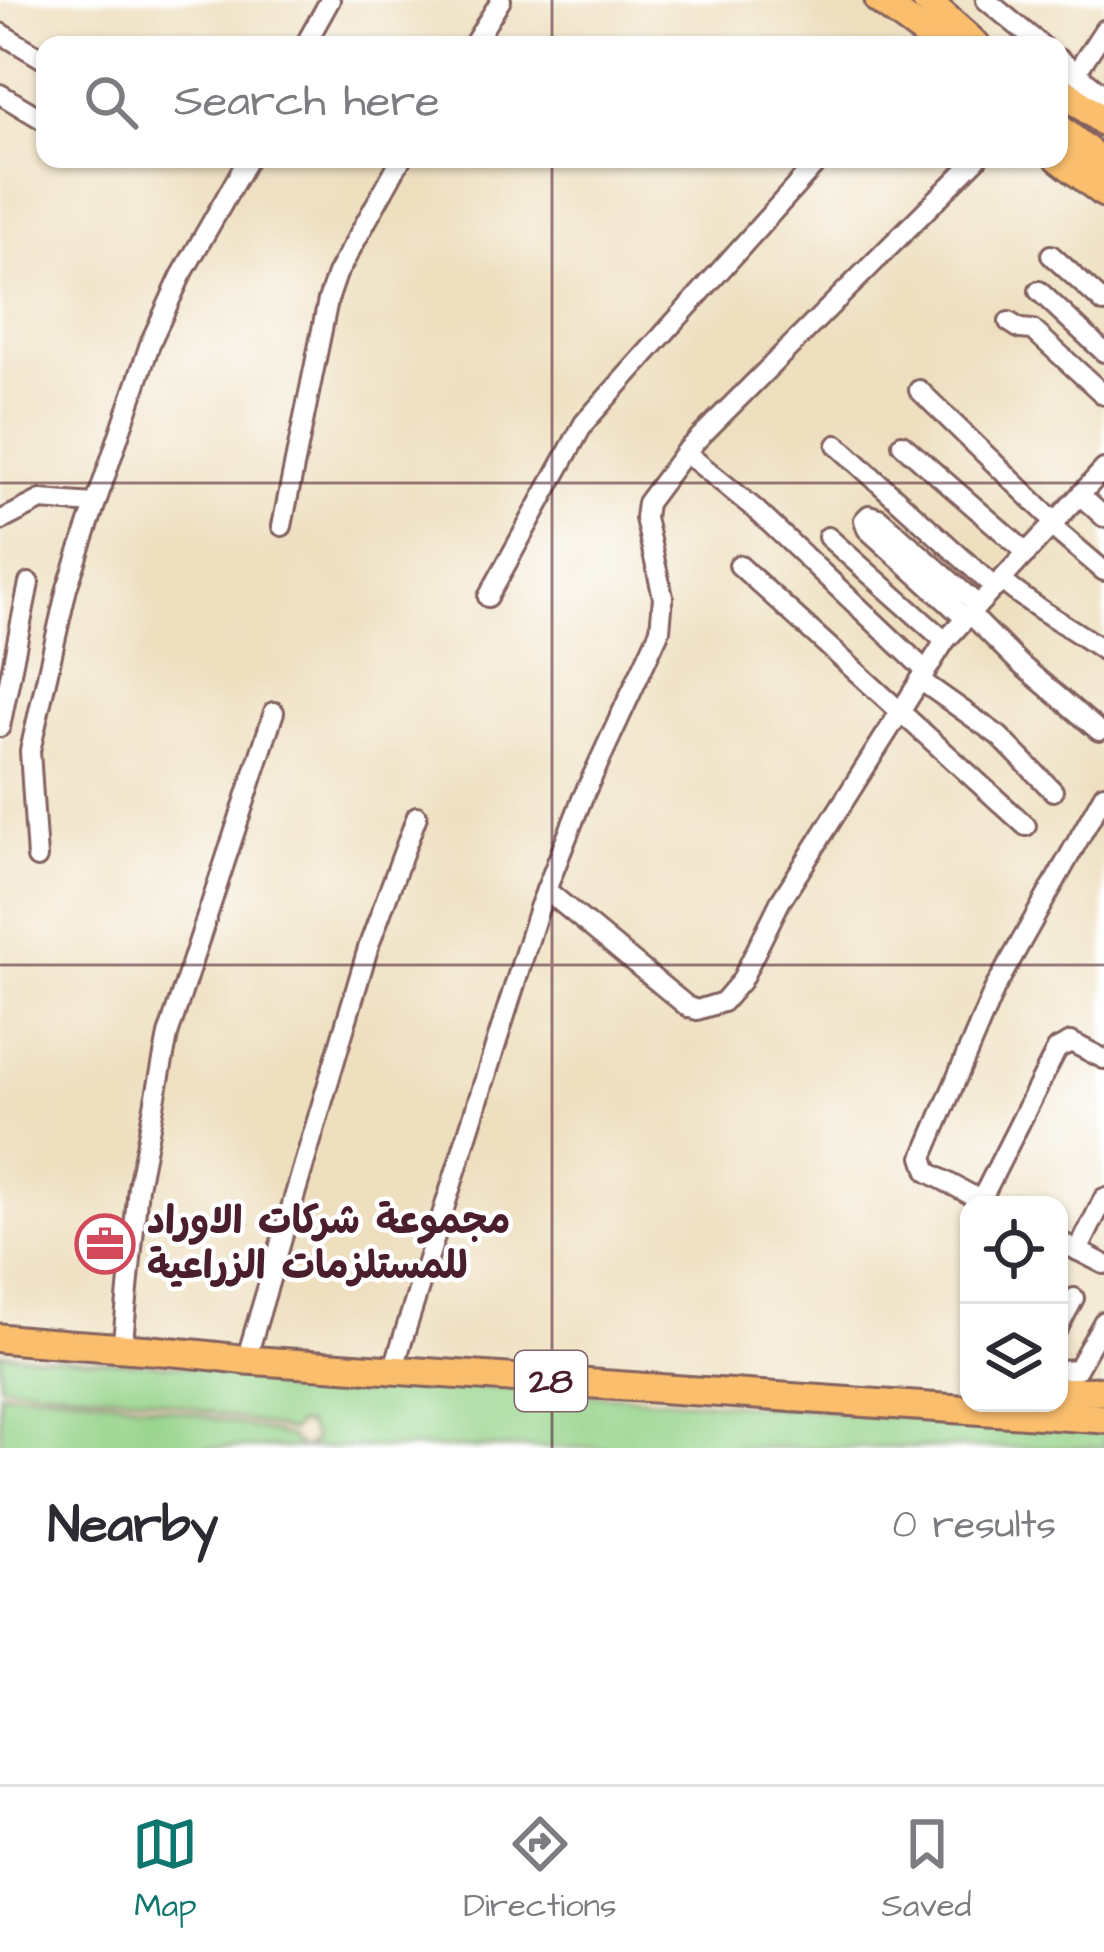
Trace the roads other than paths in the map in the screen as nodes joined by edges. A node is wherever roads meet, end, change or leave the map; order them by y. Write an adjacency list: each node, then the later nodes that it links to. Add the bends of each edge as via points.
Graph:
1 (330, 0): 8 (street)
2 (502, 0): 9 (street)
3 (879, 0): 10 (highway)
4 (926, 0): 11 (highway)
5 (986, 0): 12 (street)
6 (1104, 30): 14 (street)
7 (0, 34): 13 (street)
8 (310, 36)
9 (479, 36)
10 (940, 36)
11 (945, 36)
12 (1031, 36)
13 (36, 55)
14 (1068, 80)
15 (1068, 81): 17 (street)
16 (1068, 82): 21 (highway)
17 (1102, 88)
18 (0, 94): 19 (street)
19 (36, 116)
20 (1068, 116): 23 (highway)
21 (1104, 122)
22 (1068, 135): 24 (highway)
23 (1104, 144)
24 (1104, 164)
25 (1068, 165): 30 (highway)
26 (243, 168): 43 (street, via 151,341)
27 (396, 168): 47 (street, via 328,300)
28 (812, 168): 54 (street, via 584,423)
29 (967, 168): 40 (street)
30 (1104, 193)
31 (1051, 255): 33 (street)
32 (1039, 292): 35 (street)
33 (1104, 303)
34 (1009, 322): 37 (street, via 1034,330)
35 (1104, 352)
36 (919, 390): 46 (street)
37 (1104, 395)
38 (902, 444): 49 (street)
39 (837, 445): 53 (street)
40 (685, 452): 58 (street); 68 (street, via 647,503 663,596 660,630)
41 (1104, 469): 42 (street)
42 (1080, 495): 44 (street); 46 (street)
43 (94, 504): 45 (street, via 41,500); 67 (street, via 30,751)
44 (1104, 517)
45 (0, 521)
46 (1053, 524): 49 (street); 51 (street)
47 (282, 526)
48 (828, 537): 56 (street)
49 (1027, 553): 53 (street)
50 (740, 565): 60 (street)
51 (1104, 571)
52 (29, 584): 61 (street)
53 (998, 584): 55 (street); 57 (street)
54 (488, 597)
55 (971, 613): 55 (street, via 867,529 864,520 879,518); 56 (street); 62 (street)
56 (945, 641): 58 (street)
57 (1104, 651)
58 (923, 675): 60 (street); 63 (street)
59 (274, 712): 80 (street, via 167,1035 138,1187)
60 (898, 714): 66 (street); 68 (street, via 723,1002 688,1007)
61 (0, 727)
62 (1099, 731)
63 (1053, 791)
64 (1104, 794): 70 (street, via 995,988 923,1157 928,1172)
65 (417, 817): 81 (street, via 369,945)
66 (1026, 826)
67 (37, 858)
68 (546, 890): 82 (street)
69 (1104, 1059): 71 (street, via 1070,1042 1058,1049)
70 (972, 1196)
71 (988, 1196)
72 (1104, 1198): 73 (street)
73 (1068, 1245)
74 (1068, 1250): 75 (street)
75 (1104, 1264)
76 (1074, 1298): 77 (street)
77 (1068, 1309)
78 (1104, 1321): 83 (street, via 1077,1369)
79 (0, 1338): 80 (highway, 28)
80 (122, 1351): 81 (highway, 28)
81 (246, 1360): 82 (highway, 28)
82 (393, 1370): 87 (highway, 28)
83 (1068, 1370)
84 (1068, 1393): 85 (highway)
85 (1103, 1396): 86 (highway, 28)
86 (1068, 1399)
87 (960, 1405)

